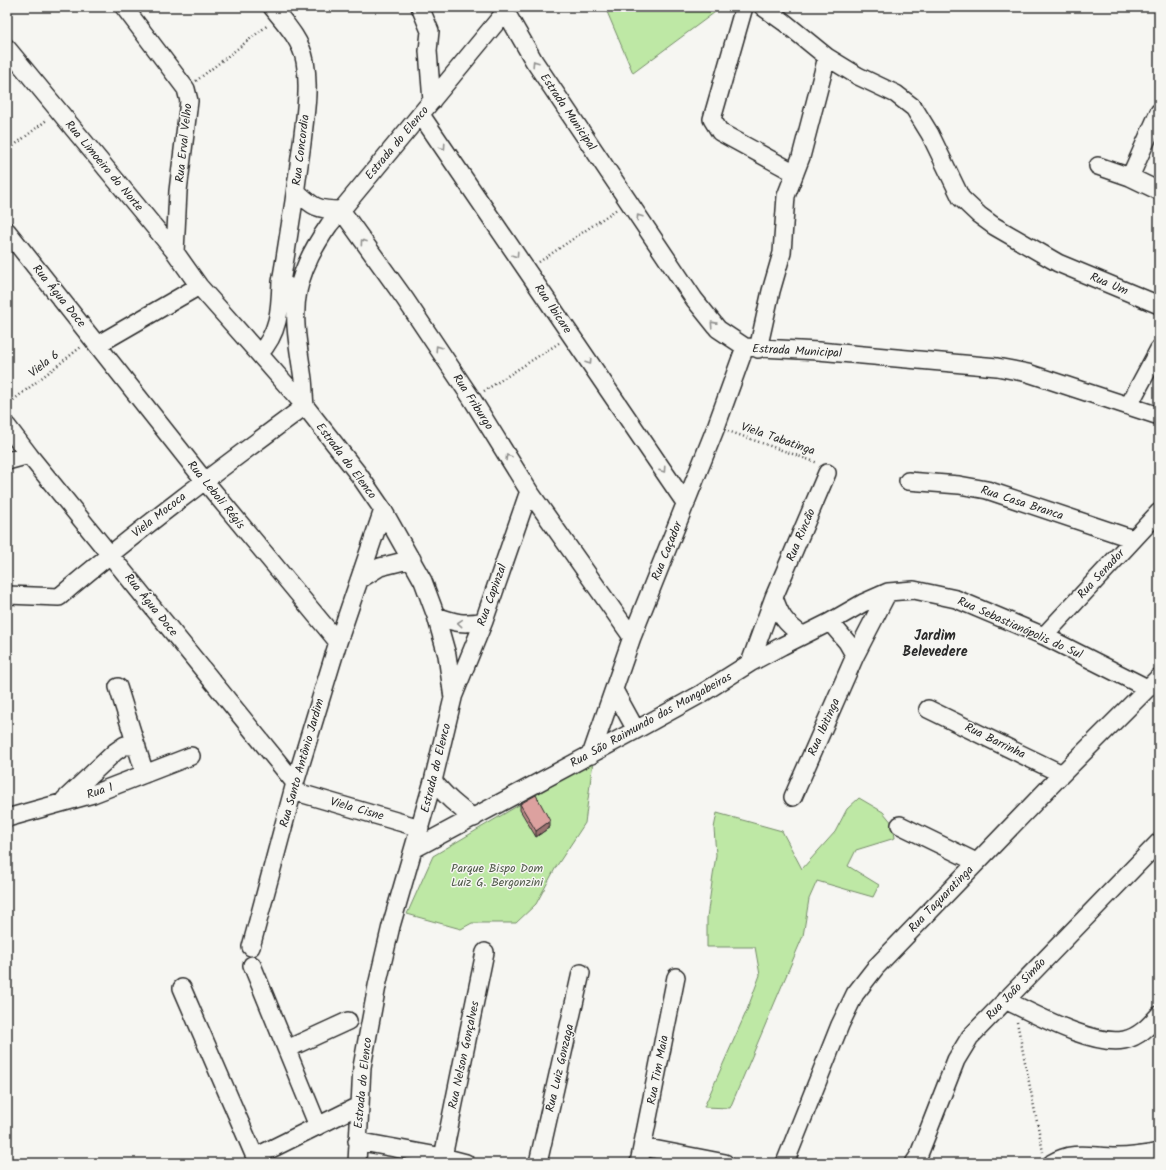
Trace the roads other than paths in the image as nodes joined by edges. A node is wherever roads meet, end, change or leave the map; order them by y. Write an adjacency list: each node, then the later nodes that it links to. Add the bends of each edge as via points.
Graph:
1 (124, 7): 19 (street, Rua Erval Velho, via 186,89 190,101 178,192)
2 (420, 7): 9 (street, via 430,31 428,51)
3 (744, 7): 13 (street, via 712,119 720,132)
4 (763, 7): 8 (street, Rua Um)
5 (504, 10): 9 (street, Estrada do Elenco); 25 (street, Estrada Municipal, one-way to 5, via 718,329 707,318 534,61)
6 (276, 12): 15 (street, Rua Concordia, via 292,31 305,61 307,99)
7 (7, 48): 19 (street, Rua Limoeiro do Norte)
8 (826, 57): 13 (street, Rua Caçador); 23 (street, Rua Um, via 896,94 914,108 961,198 994,226 1058,263)
9 (432, 101): 11 (street, Estrada do Elenco)
10 (1159, 112): 14 (street)
11 (421, 115): 17 (street, Estrada do Elenco); 38 (street, Rua Ibicare, one-way to 38)
12 (1098, 166): 14 (street)
13 (795, 173): 25 (street, Rua Caçador, via 786,196 782,253)
14 (1130, 177): 16 (street)
15 (296, 191): 17 (street, via 317,208); 20 (street, Rua Concordia)
16 (1159, 191)
17 (341, 210): 22 (street, Estrada do Elenco, via 316,243); 37 (street, Rua Friburgo, one-way to 17, via 472,399)
18 (7, 231): 24 (street, Rua Água Doce)
19 (175, 252): 21 (street, Rua Limoeiro do Norte)
20 (281, 282): 22 (street); 27 (street, via 278,320 267,346)
21 (199, 286): 24 (street); 27 (street, Estrada do Elenco)
22 (298, 292): 29 (street, Estrada do Elenco, via 296,330)
23 (1159, 305)
24 (95, 341): 35 (street, Rua Leboli Régis)
25 (751, 348): 28 (street, Estrada Municipal, via 818,351 997,367 1028,373); 38 (street, Rua Caçador)
26 (1159, 349): 28 (street)
27 (259, 354): 29 (street, Estrada do Elenco)
28 (1129, 405): 30 (street, Estrada Municipal)
29 (305, 406): 35 (street, Viela Mococa); 39 (street, Estrada do Elenco)
30 (1159, 416)
31 (7, 426): 32 (street, Rua Água Doce)
32 (29, 455): 33 (street); 42 (street, Rua Água Doce)
33 (7, 461)
34 (827, 473): 47 (street, Rua Rincão)
35 (204, 480): 42 (street, Viela Mococa); 54 (street, Rua Leboli Régis)
36 (908, 481): 41 (street, Rua Casa Branca, via 987,490)
37 (529, 491): 49 (street, Rua Capinzal); 53 (street, Rua Friburgo)
38 (686, 504): 53 (street, Rua Caçador)
39 (383, 510): 43 (street, Estrada do Elenco); 44 (street, Rua Santo Antônio Jardim)
40 (1159, 512): 41 (street, Rua Senador)
41 (1133, 539): 52 (street, Rua Senador)
42 (110, 554): 46 (street, Viela Mococa, via 59,597); 69 (street, Rua Água Doce)
43 (412, 559): 44 (street, via 380,567); 48 (street, Estrada do Elenco)
44 (359, 580): 54 (street, Rua Santo Antônio Jardim)
45 (888, 592): 50 (street, Rua São Raimundo das Mangabeiras); 52 (street, Rua Sebastianópolis do Sul, via 914,590 956,599); 55 (street, Rua Ibitinga)
46 (7, 595)
47 (774, 597): 51 (street, via 783,619); 56 (street, Rua Rincão)
48 (436, 616): 49 (street, one-way to 48, via 455,623); 60 (street, Estrada do Elenco, via 447,655)
49 (484, 621): 60 (street, Rua Capinzal)
50 (830, 622): 51 (street, Rua São Raimundo das Mangabeiras); 55 (street)
51 (802, 635): 56 (street, Rua São Raimundo das Mangabeiras)
52 (1044, 636): 57 (street, Rua Sebastianópolis do Sul)
53 (632, 637): 59 (street, Rua Caçador)
54 (338, 642): 69 (street, Rua Santo Antônio Jardim)
55 (855, 656): 70 (street, Rua Ibitinga)
56 (750, 663): 62 (street, Rua São Raimundo das Mangabeiras)
57 (1155, 681): 67 (street, Rua Taquaratinga)
58 (118, 687): 63 (street)
59 (614, 690): 62 (street); 64 (street, Rua Caçador)
60 (453, 698): 68 (street, Estrada do Elenco)
61 (928, 708): 67 (street, Rua Barrinha)
62 (636, 730): 64 (street, Rua São Raimundo das Mangabeiras)
63 (137, 747): 66 (street); 71 (street, via 125,745 115,752)
64 (591, 755): 73 (street, Rua São Raimundo das Mangabeiras)
65 (191, 756): 66 (street, Rua 1)
66 (146, 774): 71 (street, Rua 1, via 93,794)
67 (1062, 774): 78 (street, Rua Taquaratinga)
68 (433, 781): 73 (street, via 448,798); 75 (street, Estrada do Elenco)
69 (294, 787): 75 (street, Viela Cisne); 79 (street, Rua Santo Antônio Jardim)
70 (793, 797)
71 (62, 802): 72 (street, Rua 1)
72 (7, 818)
73 (474, 818): 77 (street, Rua São Raimundo das Mangabeiras)
74 (900, 825): 78 (street)
75 (420, 828): 77 (street, Estrada do Elenco)
76 (1159, 842): 85 (street, Rua João Simão)
77 (414, 850): 89 (street, Estrada do Elenco, via 391,926 377,986 362,1067)
78 (976, 862): 100 (street, Rua Taquaratinga, via 876,967 856,994 840,1025)
79 (251, 947)
80 (485, 952): 94 (street, Rua Nelson Gonçalves)
81 (252, 965): 88 (street)
82 (581, 973): 98 (street, Rua Luiz Gonzaga)
83 (676, 977): 93 (street, Rua Tim Maia)
84 (182, 988): 90 (street, via 254,1157)
85 (1009, 1002): 86 (street, via 1058,1025 1108,1040 1124,1040 1141,1033); 101 (street, Rua João Simão, via 970,1037 956,1060)
86 (1159, 1015)
87 (348, 1021): 88 (street)
88 (287, 1049): 90 (street)
89 (360, 1105): 90 (street); 91 (street, Estrada do Elenco)
90 (318, 1126)
91 (357, 1142): 94 (street); 96 (street, Estrada do Elenco)
92 (1159, 1152): 95 (street, via 1116,1157 1074,1155)
93 (641, 1155): 99 (street)
94 (443, 1157): 97 (street)
95 (1048, 1159)
96 (357, 1163)
97 (466, 1163)
98 (538, 1163)
99 (725, 1163)
100 (786, 1163)
101 (914, 1163)

